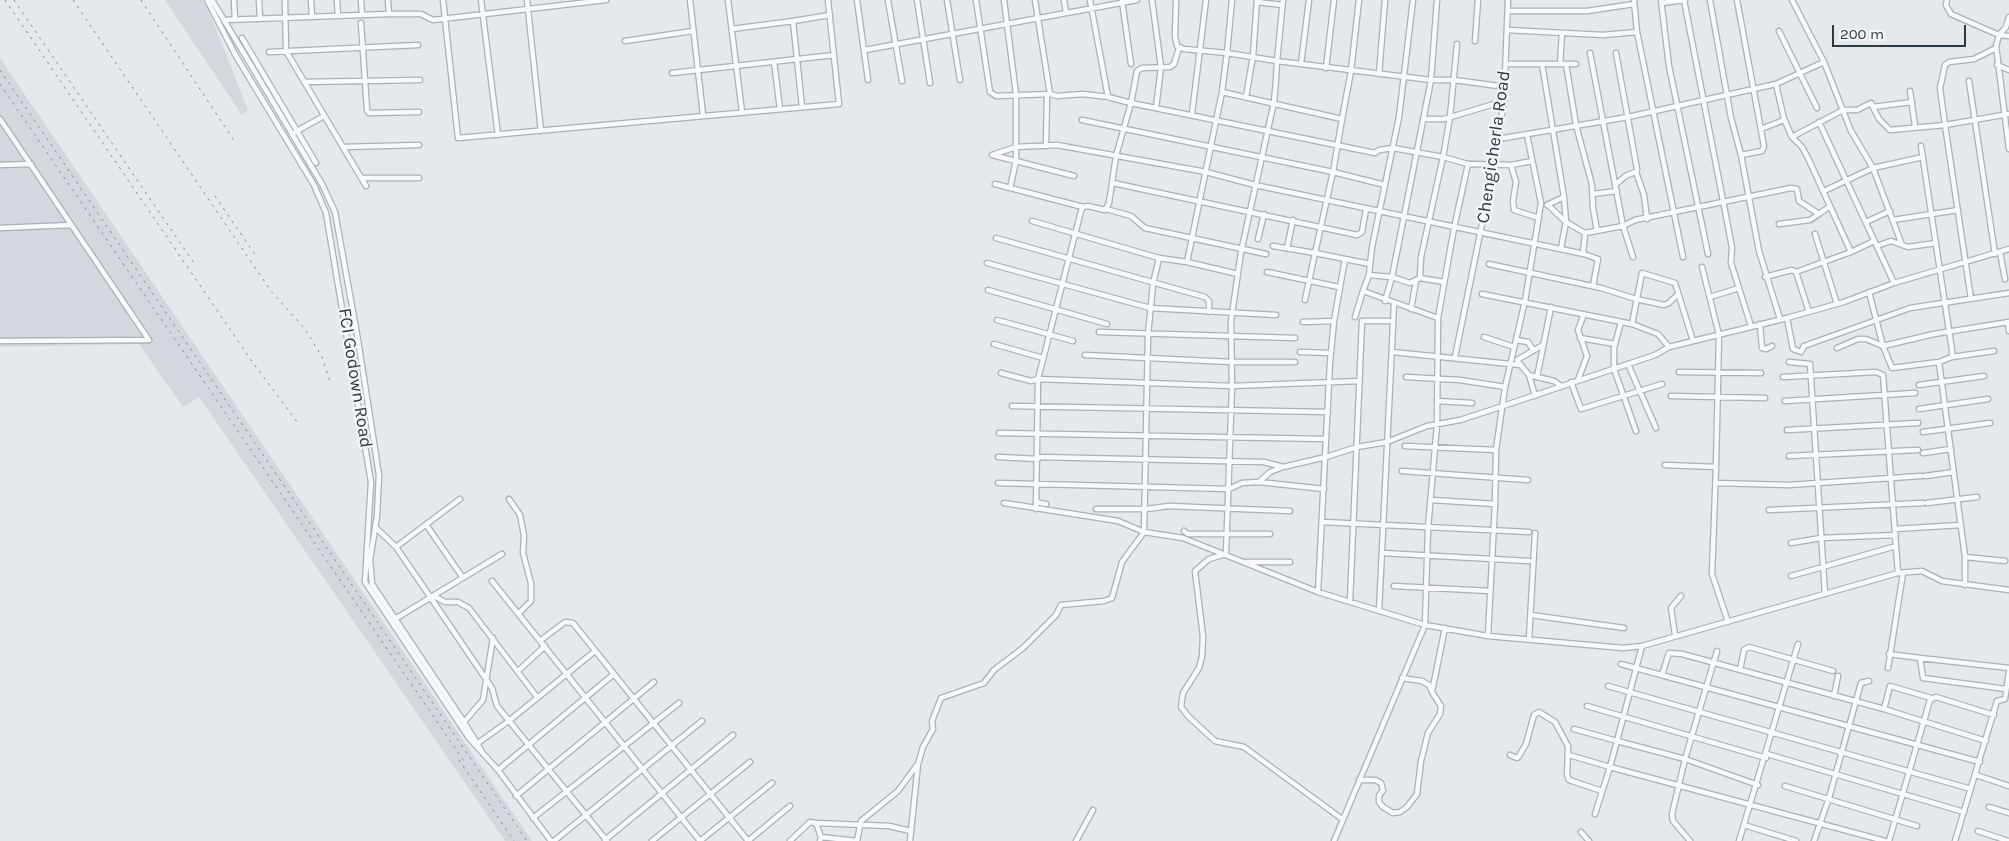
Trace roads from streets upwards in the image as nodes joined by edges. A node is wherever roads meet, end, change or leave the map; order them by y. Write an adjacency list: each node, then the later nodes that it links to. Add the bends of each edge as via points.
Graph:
1 (207, 0): 366 (street, FCI Godown Road, via 236,56 321,199)
2 (212, 0): 66 (street, FCI Godown Road)
3 (234, 0): 67 (street)
4 (259, 0): 64 (street)
5 (285, 0): 63 (street)
6 (311, 0): 59 (street)
7 (337, 0): 60 (street)
8 (361, 0): 56 (street)
9 (388, 0): 54 (street)
10 (443, 0): 61 (street)
11 (481, 0): 57 (street)
12 (527, 0): 52 (street)
13 (606, 0): 52 (street)
14 (690, 0): 74 (street)
15 (728, 0): 71 (street)
16 (828, 0): 58 (street)
17 (856, 0): 91 (street)
18 (888, 0): 85 (street)
19 (916, 0): 82 (street)
20 (947, 0): 78 (street)
21 (976, 0): 72 (street)
22 (1004, 0): 70 (street)
23 (1035, 0): 65 (street)
24 (1064, 0): 55 (street)
25 (1090, 0): 51 (street)
26 (1137, 0): 45 (street)
27 (1152, 0): 112 (street)
28 (1176, 0): 89 (street, via 1175,36)
29 (1206, 0): 92 (street)
30 (1232, 0): 96 (street)
31 (1309, 0): 105 (street)
32 (1334, 0): 113 (street)
33 (1359, 0): 116 (street)
34 (1385, 0): 118 (street)
35 (1412, 0): 120 (street)
36 (1437, 0): 124 (street)
37 (1478, 0): 84 (street)
38 (1508, 0): 53 (street, Chengicherla Road)
39 (1612, 0): 50 (street)
40 (1685, 0): 49 (street); 141 (street)
41 (1710, 0): 138 (street)
42 (1736, 0): 133 (street)
43 (1792, 0): 103 (street)
44 (1947, 0): 79 (street, via 1946,5 1952,14)
45 (1122, 1): 51 (street); 104 (street)
46 (1257, 1): 47 (street); 99 (street)
47 (1283, 2): 101 (street)
48 (1634, 2): 50 (street); 76 (street)
49 (1661, 2): 146 (street)
50 (1613, 7): 53 (street, via 1588,11)
51 (1091, 9): 55 (street); 139 (street)
52 (528, 10): 57 (street); 178 (street)
53 (1508, 11): 73 (street, Chengicherla Road)
54 (389, 14): 56 (street); 61 (street, via 421,14 433,20)
55 (1066, 14): 65 (street)
56 (362, 15): 60 (street)
57 (483, 15): 61 (street); 180 (street)
58 (830, 15): 68 (street); 98 (street)
59 (312, 16): 60 (street); 63 (street)
60 (338, 16)
61 (445, 17): 180 (street, via 458,138)
62 (2009, 17): 79 (street)
63 (286, 18): 64 (street); 93 (street)
64 (260, 19): 67 (street)
65 (1038, 19): 70 (street); 137 (street)
66 (224, 20): 67 (street); 179 (street, FCI Godown Road)
67 (235, 20)
68 (793, 21): 71 (street); 100 (street)
69 (360, 23): 88 (street)
70 (1008, 24): 72 (street); 136 (street)
71 (732, 29): 111 (street)
72 (981, 29): 78 (street); 136 (street, via 990,92 996,96)
73 (1507, 30): 77 (street); 106 (street, Chengicherla Road)
74 (693, 31): 83 (street); 114 (street)
75 (1779, 31): 119 (street)
76 (1637, 32): 77 (street, via 1603,35); 155 (street)
77 (1562, 33): 108 (street)
78 (952, 34): 82 (street); 123 (street)
79 (1999, 35): 80 (street); 90 (street)
80 (2009, 36)
81 (242, 38): 179 (street)
82 (923, 39): 85 (street); 130 (street)
83 (625, 41)
84 (1475, 41)
85 (897, 43): 91 (street); 127 (street)
86 (1457, 44): 125 (street)
87 (418, 45): 88 (street)
88 (362, 46): 93 (street); 126 (street)
89 (1179, 48): 92 (street); 112 (street, via 1172,66)
90 (1996, 48): 110 (street); 172 (street, via 1974,59 1945,65 1940,88)
91 (865, 50): 122 (street)
92 (1200, 50): 96 (street); 156 (street)
93 (286, 51): 94 (street); 129 (street)
94 (269, 52)
95 (1590, 52): 167 (street)
96 (1227, 53): 99 (street); 135 (street)
97 (1616, 53): 161 (street)
98 (834, 55): 100 (street); 147 (street, via 839,104)
99 (1253, 56): 101 (street); 140 (street)
100 (797, 59): 102 (street); 147 (street)
101 (1277, 61): 105 (street); 143 (street)
102 (774, 62): 111 (street); 151 (street)
103 (1824, 62): 119 (street); 152 (street)
104 (1130, 64)
105 (1301, 64): 113 (street)
106 (1506, 64): 107 (street); 132 (street, Chengicherla Road)
107 (1542, 64): 108 (street); 177 (street)
108 (1563, 64): 109 (street); 171 (street)
109 (1576, 64)
110 (1997, 65): 115 (street); 158 (street)
111 (737, 66): 114 (street); 154 (street)
112 (1161, 67): 145 (street, via 1137,71); 149 (street)
113 (1326, 68): 116 (street)
114 (697, 70): 117 (street); 157 (street)
115 (2009, 70)
116 (1351, 71): 118 (street); 162 (street)
117 (672, 73)
118 (1379, 74): 120 (street)
119 (1800, 74): 131 (street); 150 (street)
120 (1403, 78): 124 (street); 191 (street)
121 (420, 80): 126 (street)
122 (868, 80)
123 (960, 80)
124 (1430, 80): 125 (street); 166 (street)
125 (1454, 80): 132 (street); 160 (street)
126 (364, 81): 129 (street); 153 (street, via 369,112)
127 (902, 81)
128 (1969, 81): 169 (street)
129 (304, 82): 159 (street)
130 (930, 83)
131 (1776, 84): 133 (street); 168 (street)
132 (1506, 87): 142 (street, Chengicherla Road)
133 (1753, 89): 138 (street); 175 (street)
134 (1910, 91): 144 (street)
135 (1222, 92): 140 (street); 165 (street)
136 (1016, 94): 137 (street); 189 (street)
137 (1049, 94): 139 (street); 186 (street)
138 (1727, 95): 141 (street); 194 (street)
139 (1108, 97): 145 (street)
140 (1246, 97): 143 (street)
141 (1704, 99): 146 (street); 230 (street)
142 (1504, 101): 160 (street); 183 (street, Chengicherla Road)
143 (1274, 102): 162 (street); 176 (street)
144 (1912, 102): 148 (street); 173 (street)
145 (1131, 103): 149 (street); 174 (street)
146 (1678, 106): 155 (street); 234 (street)
147 (802, 107): 151 (street)
148 (1873, 107): 152 (street, via 1871,103 1857,110); 173 (street, via 1890,130)
149 (1156, 108): 156 (street)
150 (1817, 108)
151 (780, 109): 154 (street)
152 (1842, 110): 170 (street); 207 (street)
153 (419, 112)
154 (742, 112): 157 (street)
155 (1653, 112): 161 (street); 241 (street)
156 (1192, 114): 165 (street)
157 (703, 115): 178 (street)
158 (2007, 115): 169 (street); 192 (street)
159 (324, 116): 179 (street); 188 (street)
160 (1450, 117): 166 (street); 196 (street)
161 (1628, 117): 167 (street); 210 (street)
162 (1342, 118): 185 (street)
163 (0, 119): 202 (street)
164 (1082, 120): 174 (street)
165 (1217, 120): 176 (street); 190 (street)
166 (1424, 120): 193 (street)
167 (1602, 120): 171 (street); 217 (street)
168 (1784, 120): 175 (street); 182 (street)
169 (1974, 120): 172 (street); 280 (street)
170 (1819, 122): 182 (street); 214 (street)
171 (1576, 125): 177 (street); 224 (street)
172 (1945, 125): 173 (street); 237 (street)
173 (1915, 126)
174 (1124, 128): 190 (street); 195 (street)
175 (1762, 129): 194 (street, via 1764,149)
176 (1268, 130): 185 (street); 198 (street)
177 (1553, 130): 181 (street); 225 (street)
178 (541, 131): 180 (street)
179 (295, 133): 201 (street); 363 (street, FCI Godown Road, via 335,212)
180 (498, 135)
181 (1527, 135): 183 (street); 200 (street)
182 (1792, 137): 223 (street, via 1802,147)
183 (1498, 139): 205 (street, Chengicherla Road)
184 (419, 145): 188 (street)
185 (1337, 145): 191 (street, via 1375,153); 209 (street)
186 (1046, 146): 189 (street); 195 (street, via 1057,145)
187 (1921, 146): 197 (street)
188 (343, 147): 212 (street)
189 (1016, 147): 199 (street); 199 (street, via 992,155)
190 (1211, 148): 198 (street); 208 (street)
191 (1393, 148): 193 (street); 219 (street)
192 (2009, 149)
193 (1417, 154): 196 (street); 245 (street)
194 (1741, 155): 226 (street)
195 (1116, 156): 208 (street); 215 (street)
196 (1443, 157): 203 (street); 253 (street)
197 (1923, 157): 207 (street); 244 (street)
198 (1261, 159): 209 (street); 218 (street)
199 (1016, 161): 211 (street); 221 (street)
200 (1532, 161): 206 (street); 229 (street)
201 (316, 163)
202 (31, 164): 204 (street); 255 (street)
203 (1468, 164): 205 (street); 259 (street)
204 (0, 165)
205 (1494, 165): 206 (street); 261 (street, Chengicherla Road)
206 (1511, 165): 246 (street, via 1516,182 1514,210)
207 (1873, 168): 214 (street); 239 (street)
208 (1206, 172): 218 (street); 228 (street)
209 (1333, 172): 219 (street); 227 (street)
210 (1636, 172): 217 (street); 247 (street)
211 (1074, 176)
212 (362, 178): 213 (street); 220 (street)
213 (419, 178)
214 (1845, 181): 223 (street); 252 (street)
215 (1112, 183): 228 (street); 235 (street)
216 (995, 184): 221 (street)
217 (1616, 184): 222 (street)
218 (1255, 185): 227 (street); 238 (street)
219 (1385, 185): 240 (street)
220 (366, 186)
221 (1010, 188): 233 (street)
222 (1617, 191): 224 (street); 257 (street)
223 (1824, 191): 232 (street)
224 (1593, 194): 260 (street)
225 (1564, 197): 231 (street); 251 (street)
226 (1749, 198): 230 (street); 243 (street, via 1795,188 1799,201); 303 (street)
227 (1327, 200): 236 (street); 256 (street)
228 (1200, 202): 238 (street); 266 (street)
229 (1541, 203): 231 (street); 246 (street)
230 (1723, 203): 234 (street); 313 (street, via 1732,247 1731,263)
231 (1548, 205): 251 (street)
232 (1830, 206): 243 (street); 278 (street)
233 (1082, 208): 235 (street); 263 (street)
234 (1698, 208): 241 (street); 283 (street)
235 (1106, 209): 266 (street, via 1132,216 1145,228)
236 (1366, 209): 240 (street); 256 (street, via 1359,234)
237 (1958, 210): 244 (street); 290 (street)
238 (1250, 211): 242 (street); 276 (street)
239 (1890, 211): 249 (street); 252 (street)
240 (1380, 212): 245 (street); 293 (street)
241 (1673, 213): 247 (street); 285 (street)
242 (1264, 214): 248 (street); 267 (street)
243 (1819, 214): 254 (street, via 1810,220)
244 (1932, 214): 249 (street); 269 (street)
245 (1405, 217): 253 (street); 302 (street)
246 (1539, 218): 270 (street)
247 (1647, 218): 257 (street)
248 (1293, 220): 256 (street); 274 (street)
249 (1893, 220): 271 (street)
250 (1032, 222): 263 (street)
251 (1566, 222): 262 (street); 275 (street)
252 (1866, 222): 268 (street)
253 (1429, 223): 259 (street); 304 (street)
254 (1779, 224)
255 (71, 225): 258 (street); 365 (street, via 149,340)
256 (1321, 226): 279 (street)
257 (1623, 226): 260 (street); 284 (street)
258 (0, 228)
259 (1454, 228): 261 (street); 307 (street)
260 (1597, 231): 262 (street)
261 (1481, 233): 270 (street); 385 (street, Chengicherla Road)
262 (1585, 233): 282 (street)
263 (1076, 234): 286 (street); 287 (street)
264 (1815, 234): 292 (street)
265 (996, 238): 287 (street)
266 (1192, 239): 276 (street); 289 (street)
267 (1258, 239)
268 (1874, 241): 273 (street); 278 (street)
269 (1936, 243): 271 (street); 296 (street)
270 (1534, 244): 275 (street); 299 (street)
271 (1902, 245): 273 (street, via 1891,241)
272 (1273, 246): 274 (street)
273 (1877, 246): 308 (street)
274 (1287, 248): 279 (street)
275 (1561, 248): 282 (street)
276 (1242, 249): 281 (street); 300 (street)
277 (2009, 249): 280 (street)
278 (1851, 252): 292 (street)
279 (1315, 253): 288 (street); 306 (street)
280 (1998, 253): 290 (street); 305 (street)
281 (1266, 254)
282 (1583, 254): 311 (street, via 1598,260)
283 (1708, 254)
284 (1632, 257)
285 (1683, 257)
286 (1159, 258): 289 (street); 309 (street)
287 (1069, 259): 309 (street); 310 (street)
288 (1345, 259): 293 (street); 312 (street)
289 (1186, 262): 300 (street)
290 (1965, 262): 296 (street); 322 (street)
291 (987, 263): 310 (street)
292 (1824, 263): 298 (street); 327 (street)
293 (1370, 264): 301 (street)
294 (1488, 264): 299 (street)
295 (1702, 267): 320 (street)
296 (1940, 270): 308 (street); 328 (street)
297 (1267, 272): 306 (street)
298 (1796, 272): 303 (street, via 1792,270); 334 (street)
299 (1530, 273): 311 (street); 325 (street)
300 (1238, 274): 335 (street)
301 (1369, 275): 302 (street); 315 (street)
302 (1392, 277): 304 (street, via 1407,282); 324 (street)
303 (1765, 277): 341 (street)
304 (1418, 279): 307 (street); 331 (street)
305 (2005, 279)
306 (1309, 282): 312 (street); 323 (street)
307 (1444, 282): 339 (street)
308 (1894, 283): 316 (street)
309 (1153, 284): 330 (street); 333 (street, via 1208,298)
310 (1062, 285): 330 (street); 332 (street)
311 (1593, 286): 321 (street)
312 (1339, 288): 346 (street)
313 (1739, 288): 320 (street); 352 (street)
314 (988, 290): 332 (street)
315 (1363, 292): 324 (street); 338 (street)
316 (1869, 292): 327 (street); 344 (street)
317 (1482, 294): 325 (street)
318 (1678, 294): 321 (street, via 1667,304); 321 (street, via 1675,283 1642,273); 368 (street)
319 (2009, 294): 322 (street)
320 (1710, 297): 358 (street)
321 (1636, 299): 350 (street)
322 (1971, 299): 328 (street)
323 (1305, 300)
324 (1385, 300): 326 (street)
325 (1526, 301): 329 (street); 364 (street)
326 (1394, 304): 331 (street); 343 (street)
327 (1837, 304): 334 (street)
328 (1944, 305): 344 (street, via 1910,308); 355 (street)
329 (1551, 307): 336 (street); 371 (street)
330 (1150, 308): 333 (street); 357 (street)
331 (1411, 309): 339 (street)
332 (1054, 310): 349 (street); 356 (street)
333 (1209, 312): 335 (street)
334 (1809, 312): 340 (street)
335 (1232, 314): 337 (street); 360 (street)
336 (1584, 314): 347 (street); 362 (street, via 1579,325)
337 (1276, 315)
338 (1355, 317)
339 (1438, 318): 384 (street)
340 (1787, 318): 341 (street); 344 (street, via 1791,344 1798,352 1804,346)
341 (1780, 319): 351 (street)
342 (997, 320): 356 (street)
343 (1392, 321): 380 (street); 411 (street, via 1362,321)
344 (1878, 321): 373 (street)
345 (1303, 322): 346 (street)
346 (1334, 322): 381 (street)
347 (1621, 322): 350 (street); 370 (street)
348 (2008, 322): 353 (street); 355 (street)
349 (1107, 324)
350 (1632, 324): 375 (street, via 1658,334)
351 (1760, 324): 352 (street); 372 (street, via 1762,348)
352 (1751, 326): 358 (street)
353 (2009, 331)
354 (1099, 332): 357 (street)
355 (1948, 333): 373 (street); 386 (street)
356 (1049, 334): 367 (street); 387 (street)
357 (1148, 335): 360 (street); 388 (street)
358 (1719, 335): 368 (street); 398 (street)
359 (1484, 337): 374 (street)
360 (1231, 338): 361 (street); 389 (street)
361 (1296, 338)
362 (1580, 338): 370 (street); 409 (street, via 1586,356)
363 (358, 340): 366 (street); 511 (street, FCI Godown Road, via 378,475)
364 (1516, 340): 374 (street); 377 (street, via 1528,342)
365 (0, 341)
366 (349, 341): 566 (street, FCI Godown Road, via 371,482 365,582)
367 (1073, 341)
368 (1692, 341): 375 (street)
369 (994, 344): 387 (street)
370 (1615, 344): 396 (street)
371 (1543, 345): 377 (street); 405 (street)
372 (1772, 346)
373 (1884, 346): 376 (street, via 1862,338); 392 (street, via 1892,368)
374 (1514, 347): 383 (street)
375 (1669, 348): 395 (street)
376 (1837, 348)
377 (1533, 350): 393 (street)
378 (1994, 351): 386 (street)
379 (1300, 352): 381 (street)
380 (1392, 352): 384 (street); 456 (street)
381 (1331, 353): 410 (street)
382 (1085, 355): 388 (street)
383 (1513, 355): 393 (street); 394 (street)
384 (1437, 356): 385 (street); 407 (street)
385 (1455, 357): 394 (street)
386 (1952, 357): 392 (street)
387 (1043, 358): 408 (street)
388 (1147, 358): 389 (street); 414 (street)
389 (1231, 362): 390 (street); 417 (street)
390 (1296, 362)
391 (1789, 362): 402 (street, via 1810,363)
392 (1939, 362): 413 (street)
393 (1519, 363): 394 (street); 401 (street)
394 (1510, 364): 419 (street)
395 (1628, 364): 396 (street); 420 (street)
396 (1614, 369): 409 (street); 424 (street)
397 (1678, 372): 398 (street)
398 (1718, 372): 399 (street); 426 (street)
399 (1761, 373)
400 (1001, 374): 408 (street, via 1031,381)
401 (1529, 375): 405 (street); 423 (street)
402 (1812, 376): 406 (street); 422 (street, via 1880,372); 428 (street)
403 (1984, 376): 413 (street)
404 (1406, 377): 407 (street)
405 (1537, 377): 418 (street)
406 (1783, 377)
407 (1436, 378): 419 (street); 430 (street)
408 (1038, 379): 414 (street); 435 (street)
409 (1578, 380): 412 (street)
410 (1330, 381): 411 (street); 417 (street, via 1291,386); 440 (street)
411 (1360, 381): 458 (street)
412 (1571, 382): 418 (street); 424 (street, via 1581,409)
413 (1941, 382): 416 (street); 433 (street)
414 (1148, 383): 417 (street); 437 (street)
415 (1662, 384): 420 (street)
416 (1919, 385)
417 (1232, 386): 439 (street)
418 (1561, 386): 423 (street)
419 (1505, 387): 436 (street)
420 (1639, 391): 424 (street); 445 (street)
421 (1915, 393): 422 (street)
422 (1886, 395): 428 (street); 444 (street)
423 (1535, 396): 436 (street)
424 (1623, 396): 449 (street)
425 (1671, 396): 426 (street)
426 (1717, 397): 427 (street); 474 (street)
427 (1765, 398)
428 (1812, 399): 431 (street); 447 (street)
429 (1988, 399): 433 (street)
430 (1437, 401): 432 (street); 443 (street)
431 (1785, 401)
432 (1472, 403)
433 (1945, 404): 438 (street); 446 (street)
434 (1012, 406): 435 (street)
435 (1037, 406): 437 (street); 452 (street)
436 (1501, 407): 443 (street); 461 (street)
437 (1147, 408): 439 (street); 453 (street)
438 (1919, 408)
439 (1230, 411): 440 (street); 454 (street)
440 (1328, 412): 455 (street)
441 (1918, 423): 444 (street)
442 (1990, 423): 446 (street)
443 (1437, 425): 456 (street); 459 (street)
444 (1888, 425): 447 (street); 463 (street)
445 (1656, 428)
446 (1948, 428): 450 (street); 460 (street)
447 (1814, 429): 448 (street); 465 (street)
448 (1787, 430)
449 (1636, 431)
450 (1923, 432)
451 (999, 433): 452 (street)
452 (1036, 435): 453 (street); 469 (street)
453 (1146, 437): 454 (street); 470 (street)
454 (1230, 438): 455 (street); 471 (street)
455 (1326, 440): 468 (street)
456 (1387, 442): 458 (street); 509 (street)
457 (1405, 446): 459 (street)
458 (1357, 447): 468 (street); 507 (street)
459 (1436, 448): 461 (street); 477 (street)
460 (1951, 449): 464 (street); 476 (street)
461 (1496, 450): 478 (street)
462 (1918, 450): 463 (street)
463 (1890, 452): 465 (street); 479 (street)
464 (1923, 453)
465 (1815, 455): 466 (street); 485 (street)
466 (1788, 456)
467 (998, 457): 469 (street)
468 (1326, 457): 473 (street); 488 (street)
469 (1038, 458): 470 (street); 484 (street)
470 (1147, 459): 471 (street); 486 (street)
471 (1229, 461): 473 (street, via 1270,462); 487 (street)
472 (1664, 465): 474 (street)
473 (1283, 467): 482 (street, via 1270,472)
474 (1716, 467): 483 (street)
475 (1402, 471): 477 (street)
476 (1954, 472): 479 (street); 493 (street)
477 (1434, 473): 478 (street); 492 (street)
478 (1495, 478): 480 (street); 497 (street)
479 (1892, 479): 485 (street); 498 (street)
480 (1528, 480)
481 (998, 482): 484 (street)
482 (1259, 482): 487 (street, via 1242,483); 488 (street)
483 (1716, 483): 485 (street); 554 (street, via 1712,574)
484 (1037, 484): 486 (street); 494 (street)
485 (1816, 484): 504 (street)
486 (1147, 486): 487 (street); 502 (street)
487 (1229, 489): 499 (street)
488 (1324, 489): 506 (street)
489 (1977, 497): 493 (street)
490 (460, 499): 508 (street)
491 (509, 499): 551 (street, via 520,515 523,553 531,583 531,601)
492 (1432, 500): 497 (street); 512 (street)
493 (1958, 500): 498 (street); 510 (street)
494 (1036, 502): 496 (street); 500 (street)
495 (1004, 503): 500 (street)
496 (1046, 504)
497 (1496, 504): 515 (street)
498 (1894, 504): 504 (street); 517 (street)
499 (1228, 508): 502 (street, via 1169,506); 505 (street); 519 (street)
500 (1036, 509): 514 (street, via 1118,521)
501 (1096, 509): 502 (street)
502 (1146, 509): 514 (street)
503 (1769, 510): 504 (street)
504 (1819, 510): 521 (street)
505 (1290, 511)
506 (1323, 522): 507 (street); 545 (street)
507 (1354, 525): 509 (street); 549 (street)
508 (427, 526): 524 (street); 538 (street)
509 (1384, 526): 512 (street); 525 (street)
510 (1961, 526): 517 (street); 529 (street)
511 (375, 527): 524 (street); 553 (street, FCI Godown Road, via 370,579 374,591)
512 (1428, 528): 515 (street); 528 (street)
513 (1184, 531): 519 (street, via 1188,534)
514 (1144, 532): 527 (street, via 1183,538); 634 (street, via 1122,562 1112,598 1061,605 1056,615 1023,648 994,670 984,683 941,698 932,721 933,729)
515 (1494, 532): 516 (street); 530 (street)
516 (1529, 532)
517 (1896, 532): 521 (street); 523 (street)
518 (1535, 533): 552 (street)
519 (1226, 534): 520 (street); 527 (street)
520 (1270, 534)
521 (1821, 538): 522 (street); 535 (street)
522 (1791, 543)
523 (1896, 546): 535 (street); 536 (street)
524 (396, 547): 548 (street)
525 (1382, 553): 528 (street); 550 (street)
526 (502, 554): 538 (street)
527 (1226, 554): 533 (street); 668 (street, via 1209,559 1195,570 1203,636 1202,657 1183,693 1181,707 1215,741 1244,747)
528 (1429, 557): 530 (street); 542 (street)
529 (1965, 557): 532 (street); 540 (street)
530 (1492, 560): 531 (street); 544 (street)
531 (1529, 561)
532 (2005, 561)
533 (1244, 562): 534 (street); 545 (street)
534 (1290, 562)
535 (1823, 567): 537 (street); 546 (street)
536 (1901, 573): 540 (street, via 1922,571 1942,581); 546 (street); 569 (street)
537 (1791, 576)
538 (463, 578): 548 (street)
539 (492, 581): 551 (street)
540 (1965, 585): 543 (street)
541 (1394, 586): 542 (street)
542 (1427, 587): 544 (street); 555 (street)
543 (2009, 590)
544 (1490, 591): 559 (street)
545 (1318, 592): 549 (street)
546 (1825, 594): 554 (street)
547 (1681, 596): 558 (street, via 1671,608)
548 (432, 597): 553 (street); 560 (street, via 465,605); 585 (street)
549 (1350, 601): 550 (street)
550 (1379, 611): 555 (street)
551 (519, 613): 562 (street)
552 (1531, 615): 557 (street); 561 (street)
553 (395, 619): 566 (street, FCI Godown Road)
554 (1728, 622): 558 (street)
555 (1425, 625): 556 (street); 586 (street)
556 (1445, 628): 559 (street); 593 (street)
557 (1624, 628)
558 (1675, 635): 565 (street)
559 (1488, 636): 561 (street)
560 (493, 638): 579 (street); 585 (street)
561 (1529, 639): 565 (street, via 1623,648)
562 (541, 640): 564 (street); 567 (street, via 559,625 570,621)
563 (1798, 644): 571 (street)
564 (545, 646): 579 (street); 581 (street)
565 (1642, 646): 574 (street)
566 (411, 647): 611 (street, FCI Godown Road); 627 (street, FCI Godown Road)
567 (595, 651): 581 (street); 582 (street)
568 (1717, 651): 572 (street)
569 (1889, 654): 570 (street); 575 (street)
570 (1920, 658): 576 (street); 592 (street, via 1923,678)
571 (1794, 660): 577 (street, via 1747,647); 578 (street); 589 (street)
572 (1714, 663): 577 (street); 583 (street, via 1669,653); 591 (street)
573 (1621, 664): 574 (street)
574 (1638, 668): 583 (street); 594 (street)
575 (1888, 668)
576 (2009, 668)
577 (1740, 670): 589 (street)
578 (1833, 671)
579 (518, 672): 596 (street)
580 (2009, 672): 592 (street)
581 (566, 674): 596 (street); 597 (street)
582 (614, 674): 597 (street); 598 (street)
583 (1662, 675): 591 (street)
584 (1838, 676): 595 (street)
585 (485, 678): 608 (street, via 497,706); 611 (street, via 483,700)
586 (1402, 678): 593 (street, via 1422,681); 643 (street)
587 (1869, 681): 600 (street, via 1861,683)
588 (654, 682): 598 (street)
589 (1786, 682): 595 (street); 603 (street)
590 (1608, 686): 594 (street)
591 (1706, 688): 603 (street); 605 (street)
592 (2006, 689): 606 (street, via 2005,699 1997,702)
593 (1432, 692): 643 (street, via 1440,706 1440,714 1428,733 1417,794 1412,802 1400,812 1392,812 1379,802 1383,790 1380,783)
594 (1630, 693): 605 (street); 607 (street)
595 (1834, 696): 600 (street)
596 (537, 698): 608 (street)
597 (586, 698): 612 (street); 622 (street)
598 (634, 698): 612 (street); 613 (street)
599 (1931, 698): 604 (street, via 1890,686); 606 (street); 610 (street)
600 (1856, 702): 604 (street); 614 (street)
601 (678, 703): 613 (street)
602 (1587, 706): 607 (street)
603 (1780, 708): 614 (street); 616 (street)
604 (1884, 709): 610 (street)
605 (1700, 712): 616 (street); 618 (street)
606 (1994, 715): 620 (street)
607 (1624, 716): 618 (street); 619 (street)
608 (510, 720): 621 (street); 622 (street)
609 (702, 721): 624 (street)
610 (1924, 721): 620 (street); 625 (street)
611 (464, 722): 621 (street, FCI Godown Road)
612 (605, 722): 623 (street); 636 (street)
613 (654, 723): 623 (street); 624 (street)
614 (1849, 727): 625 (street); 626 (street)
615 (1574, 729): 619 (street)
616 (1772, 734): 626 (street); 630 (street)
617 (733, 736): 639 (street)
618 (1693, 737): 630 (street); 631 (street)
619 (1617, 741): 631 (street); 635 (street)
620 (1986, 741): 633 (street)
621 (478, 743): 627 (street, FCI Godown Road)
622 (529, 744): 636 (street); 638 (street)
623 (625, 746): 637 (street); 651 (street)
624 (672, 746): 637 (street); 639 (street)
625 (1918, 746): 633 (street); 640 (street)
626 (1842, 751): 640 (street); 641 (street)
627 (481, 752): 638 (street, FCI Godown Road)
628 (1510, 755): 629 (street, via 1519,756 1534,715 1539,712 1555,722 1568,746)
629 (1569, 755): 635 (street); 650 (street, via 1569,780)
630 (1766, 756): 641 (street); 645 (street)
631 (1685, 759): 645 (street); 646 (street)
632 (750, 762): 653 (street)
633 (1980, 762): 642 (street)
634 (918, 764): 673 (street, via 898,791); 675 (street)
635 (1610, 768): 646 (street); 650 (street)
636 (549, 769): 651 (street); 655 (street)
637 (644, 769): 652 (street); 664 (street)
638 (498, 770): 655 (street, FCI Godown Road)
639 (691, 770): 652 (street); 653 (street)
640 (1909, 772): 649 (street); 654 (street)
641 (1835, 773): 654 (street); 656 (street)
642 (1976, 775): 648 (street); 649 (street)
643 (1359, 780): 668 (street)
644 (772, 783): 666 (street)
645 (1758, 785): 657 (street)
646 (1679, 786): 657 (street); 691 (street, via 1673,821)
647 (1785, 786): 656 (street)
648 (2009, 786)
649 (1971, 789): 661 (street)
650 (1602, 791): 663 (street)
651 (567, 792): 664 (street); 667 (street)
652 (663, 793): 665 (street); 681 (street)
653 (710, 794): 665 (street); 666 (street)
654 (1903, 794): 661 (street); 669 (street)
655 (516, 796): 667 (street, FCI Godown Road)
656 (1829, 798): 669 (street); 671 (street)
657 (1751, 805): 671 (street); 672 (street)
658 (790, 806): 684 (street)
659 (1989, 807): 662 (street)
660 (1093, 810): 688 (street)
661 (1964, 812): 697 (street)
662 (2009, 813)
663 (1595, 814)
664 (586, 816): 680 (street); 681 (street)
665 (682, 817): 682 (street); 683 (street)
666 (729, 817): 683 (street); 684 (street)
667 (533, 818): 680 (street, FCI Godown Road)
668 (1342, 818): 689 (street)
669 (1895, 819): 674 (street); 696 (street)
670 (816, 823): 673 (street); 679 (street); 685 (street, via 805,825)
671 (1820, 823): 694 (street); 695 (street)
672 (1744, 825): 692 (street); 693 (street)
673 (859, 826): 675 (street, via 888,826); 686 (street)
674 (1917, 826)
675 (911, 831): 687 (street)
676 (1978, 831): 698 (street)
677 (1581, 832): 690 (street)
678 (2009, 837): 698 (street)
679 (820, 839): 686 (street)
680 (552, 841)
681 (606, 841)
682 (652, 841)
683 (700, 841)
684 (748, 841)
685 (790, 841)
686 (857, 841)
687 (910, 841)
688 (1076, 841)
689 (1334, 841)
690 (1589, 841)
691 (1690, 841)
692 (1740, 841)
693 (1796, 841)
694 (1814, 841)
695 (1885, 841)
696 (1889, 841)
697 (1955, 841)
698 (2008, 841)

